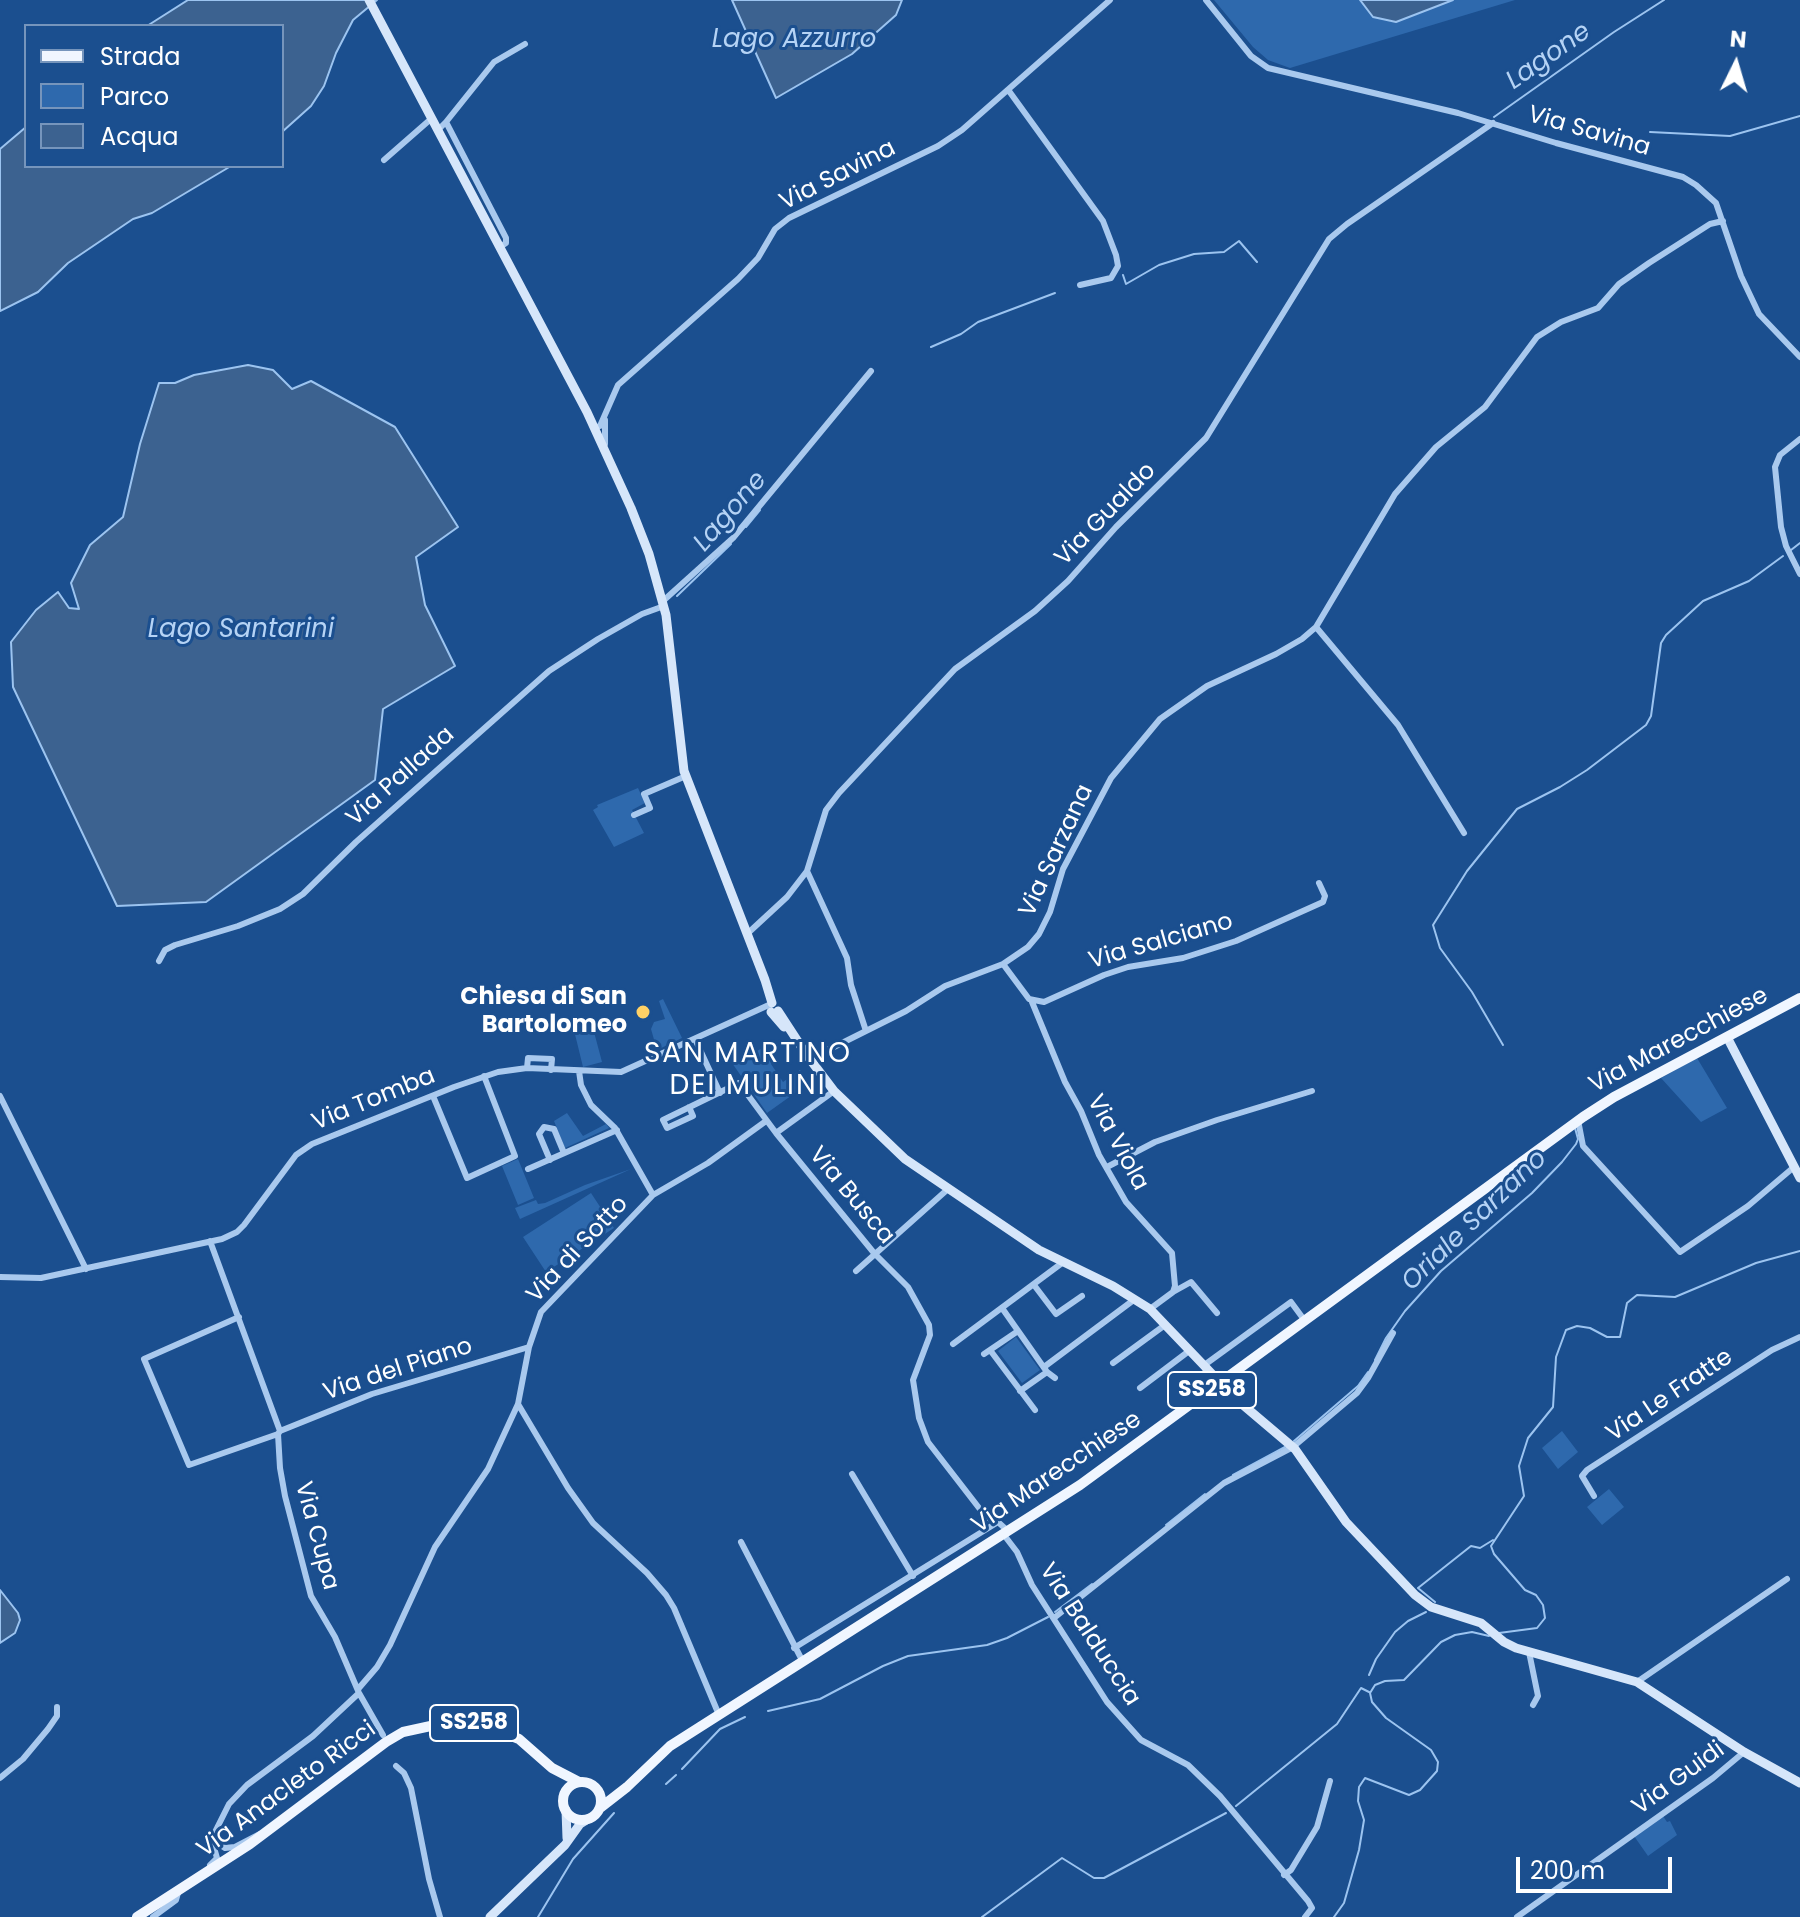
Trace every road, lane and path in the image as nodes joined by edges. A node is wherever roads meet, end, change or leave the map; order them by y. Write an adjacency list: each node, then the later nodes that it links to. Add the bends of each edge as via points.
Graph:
1 (369, 0): 6 (main road)
2 (1110, 0): 5 (street, Via Savina)
3 (1206, 0): 7 (street, Via Savina, via 1251,56 1268,68)
4 (525, 44): 8 (street, via 494,62)
5 (1009, 91): 11 (street, via 1103,221 1116,255 1118,266 1111,278); 14 (street, Via Savina, via 938,146 775,229 738,279 618,385)
6 (432, 118): 8 (main road); 9 (street)
7 (1493, 123): 10 (street, Via Savina, via 1683,177 1707,192); 24 (street, Via Gualdo, via 1329,239 1206,438 1035,611 955,669 839,793 826,810)
8 (442, 126): 15 (main road)
9 (384, 160)
10 (1723, 221): 12 (street, Via Savina, via 1752,301); 20 (street, Via Sarzana, via 1649,263 1619,284 1598,308 1537,337 1485,407 1436,447 1395,494)
11 (1080, 285)
12 (1800, 357)
13 (871, 371): 19 (street, Via Pallada, via 733,538)
14 (607, 409): 15 (street, Via Savina); 17 (street)
15 (593, 425): 17 (main road)
16 (1800, 439): 18 (street, via 1780,455 1775,467 1781,527)
17 (606, 452): 19 (main road, via 649,554)
18 (1800, 574)
19 (663, 604): 21 (main road); 27 (street, Via Pallada, via 549,671 303,894 238,926 175,945)
20 (1316, 627): 23 (street, via 1398,725); 28 (street, Via Sarzana, via 1276,654 1207,686 1143,736 1106,787 1063,869 1039,934)
21 (686, 776): 22 (street, via 644,794 650,808); 26 (main road)
22 (634, 815)
23 (1464, 833)
24 (807, 871): 26 (street, Via Gualdo); 32 (street, via 847,958)
25 (1319, 883): 30 (street, Via Salciano, via 1323,902 1236,941 1116,971 1044,1002)
26 (747, 934): 31 (main road)
27 (159, 961)
28 (1003, 964): 30 (street); 32 (street, Via Sarzana, via 945,986)
29 (1800, 998): 33 (main road, Via Marecchiese / SS258)
30 (1032, 1002): 52 (street, Via Viola)
31 (773, 1007): 34 (street, Via Tomba, via 753,1010); 35 (main road, via 778,1023)
32 (866, 1031): 35 (street, Via Sarzana)
33 (1727, 1037): 46 (main road, Via Marecchiese / SS258); 53 (main road)
34 (695, 1039): 38 (street, Via Tomba, via 621,1072); 42 (street)
35 (806, 1054): 40 (main road)
36 (527, 1068): 37 (street, Via Tomba); 37 (street, Via Tomba, via 530,1058 552,1059); 39 (street, Via Tomba)
37 (551, 1070): 38 (street, Via Tomba)
38 (579, 1071): 48 (street, via 591,1105)
39 (484, 1076): 44 (street, Via Tomba); 44 (street, via 515,1156 467,1178)
40 (834, 1091): 49 (street); 56 (main road, via 894,1150)
41 (1312, 1091): 52 (street, via 1179,1133)
42 (720, 1093): 45 (street); 47 (street, Via Busca, via 739,1083)
43 (0, 1096): 61 (street)
44 (433, 1096): 58 (street, Via Tomba, via 306,1148 237,1232)
45 (689, 1107): 45 (street, via 663,1120 667,1128 693,1116)
46 (1578, 1120): 53 (street, Via Marecchiese, via 1583,1146 1680,1252); 72 (main road, Via Marecchiese / SS258)
47 (766, 1121): 49 (street, Via Busca); 57 (street)
48 (617, 1130): 50 (street); 57 (street)
49 (776, 1133): 59 (street, Via Busca)
50 (564, 1153): 51 (street); 51 (street, via 554,1129 544,1127 539,1134)
51 (550, 1160): 54 (street)
52 (1107, 1167): 65 (street, Via Viola, via 1126,1202 1172,1253)
53 (1794, 1167): 55 (main road)
54 (528, 1169)
55 (1800, 1178)
56 (948, 1189): 59 (street); 60 (main road)
57 (653, 1195): 78 (street, Via di Sotto, via 541,1312)
58 (210, 1241): 61 (street, Via Tomba); 71 (street, Via Cupa)
59 (874, 1253): 62 (street); 94 (street, Via Busca, via 908,1287 929,1325 928,1343 913,1380 928,1442 986,1517)
60 (1062, 1263): 64 (street); 67 (main road)
61 (86, 1269): 63 (street, Via Tomba, via 41,1278)
62 (856, 1271)
63 (0, 1277)
64 (1034, 1285): 66 (street, via 1056,1314); 68 (street)
65 (1173, 1292): 69 (street); 70 (street, via 1191,1282)
66 (1082, 1296)
67 (1135, 1299): 69 (main road); 82 (street)
68 (1002, 1308): 74 (street); 77 (street)
69 (1150, 1309): 73 (main road)
70 (1217, 1313)
71 (239, 1317): 90 (street, Via Cupa); 90 (street, Via del Piano, via 144,1359 189,1465)
72 (1305, 1321): 81 (street, via 1291,1302); 84 (main road, Via Marecchiese / SS258)
73 (1165, 1325): 79 (main road); 80 (street)
74 (1018, 1331): 82 (street); 86 (street, via 987,1352)
75 (1393, 1333): 91 (street, via 1357,1393)
76 (1800, 1337): 93 (street, Via Le Fratte, via 1587,1470 1582,1476)
77 (953, 1344)
78 (529, 1347): 88 (street, Via di Sotto); 90 (street, Via del Piano, via 372,1394)
79 (1189, 1351): 81 (main road); 85 (street)
80 (1113, 1363)
81 (1205, 1368): 84 (main road); 87 (main road)
82 (1046, 1370): 83 (street); 86 (street)
83 (1055, 1378)
84 (1221, 1383): 87 (main road, Via Marecchiese / SS258); 91 (main road)
85 (1140, 1388)
86 (1020, 1391): 89 (street)
87 (1205, 1395): 95 (main road, Via Marecchiese / SS258)
88 (518, 1404): 104 (street, Via di Sotto, via 488,1469 435,1547 390,1645); 107 (street, via 593,1523 666,1595)
89 (1035, 1410)
90 (279, 1432): 104 (street, Via Cupa, via 285,1496 311,1596)
91 (1293, 1447): 99 (street, via 1224,1483); 101 (main road, via 1346,1522 1415,1595 1431,1607 1481,1623 1504,1642)
92 (852, 1474): 97 (street)
93 (1594, 1496)
94 (998, 1522): 95 (street, Via Busca); 97 (street)
95 (1006, 1534): 99 (street, Via Balduccia); 102 (main road, Via Marecchiese / SS258)
96 (741, 1542): 100 (street)
97 (913, 1576): 100 (street)
98 (1787, 1579): 103 (street)
99 (1054, 1618): 125 (street, Via Balduccia, via 1131,1730 1203,1777)
100 (794, 1648): 102 (street)
101 (1529, 1652): 103 (main road); 105 (street, via 1538,1696)
102 (803, 1662): 107 (main road, Via Marecchiese / SS258)
103 (1637, 1682): 109 (main road)
104 (359, 1690): 108 (street, Via Cupa); 122 (street, via 313,1736 247,1785 229,1804)
105 (1533, 1705)
106 (57, 1707): 112 (street, via 48,1729)
107 (719, 1715): 116 (main road, Via Marecchiese / SS258, via 670,1746)
108 (383, 1735)
109 (1744, 1752): 115 (main road); 133 (street, Via Guidi)
110 (396, 1766): 130 (street, via 411,1788)
111 (552, 1768): 114 (main road, Via Anacleto Ricci / SS258); 118 (main road, Via Anacleto Ricci / SS258); 123 (main road, Via Anacleto Ricci / SS258, via 505,1732 473,1723 434,1723 386,1742)
112 (0, 1778)
113 (1330, 1781): 125 (street, via 1317,1827)
114 (579, 1782): 117 (main road, SS258); 118 (main road)
115 (1800, 1783)
116 (627, 1787): 117 (main road, SS258); 119 (main road, Via Marecchiese / SS258)
117 (597, 1788): 119 (main road)
118 (564, 1793): 120 (main road, SS258)
119 (600, 1808): 121 (main road, SS258)
120 (566, 1810): 121 (main road, via 576,1819); 124 (main road)
121 (588, 1819): 124 (main road)
122 (217, 1829): 123 (street, via 225,1848); 126 (street, via 217,1858)
123 (264, 1834): 126 (main road, Via Anacleto Ricci / SS258)
124 (565, 1845): 131 (main road)
125 (1284, 1875): 132 (street, Via Balduccia, via 1312,1908)
126 (193, 1882): 127 (main road, Via Anacleto Ricci / SS258)
127 (179, 1891): 128 (main road, Via Anacleto Ricci / SS258); 129 (street, via 176,1900)
128 (137, 1917)
129 (153, 1917)
130 (440, 1917)
131 (490, 1917)
132 (1305, 1917)
133 (1517, 1917)

